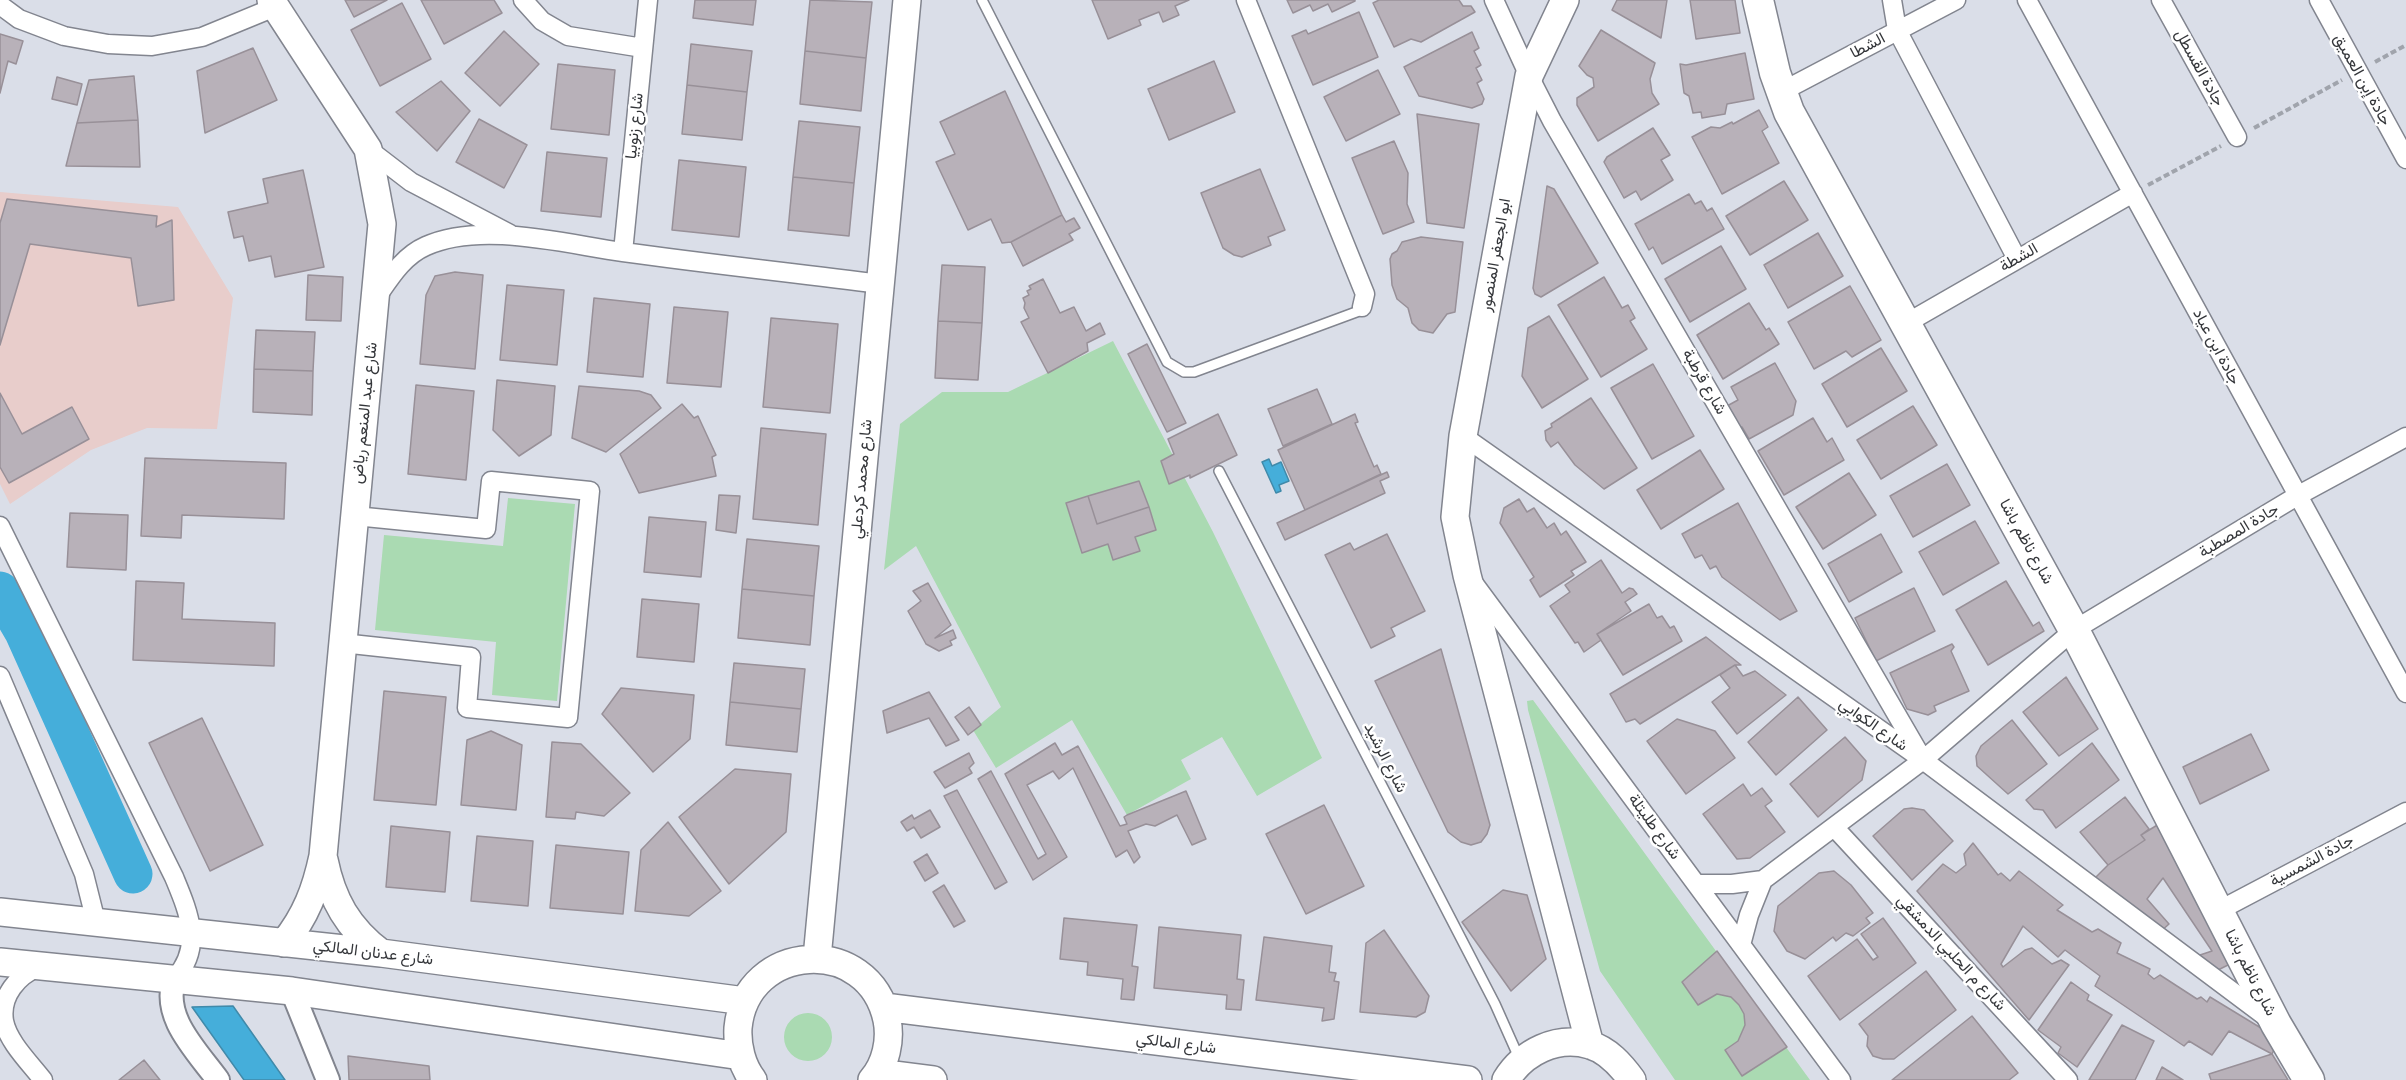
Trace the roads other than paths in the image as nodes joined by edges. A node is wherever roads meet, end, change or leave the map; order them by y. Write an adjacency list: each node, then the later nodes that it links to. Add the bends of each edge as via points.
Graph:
1 (523, 0): 17 (street, via 542,21 568,36)
2 (648, 0): 17 (street, شارع زنوبيا)
3 (907, 0): 27 (main road, شارع محمد كردعلي)
4 (982, 0): 29 (lane, via 1167,362 1184,372 1194,372)
5 (1246, 0): 29 (street, via 1363,288)
6 (1494, 0): 18 (street, شارع قرطبة)
7 (1566, 0): 18 (main road, ابو الجعفر المنصور)
8 (1758, 0): 19 (main road, شارع ناظم باشا)
9 (1892, 0): 16 (street)
10 (1956, 0): 16 (street, الشطا)
11 (2027, 0): 23 (street, جادة ابن عياد)
12 (2161, 0): 20 (street, جادة القسطل)
13 (2319, 0): 22 (street, جادة إبن العميق)
14 (273, 4): 15 (street, via 202,37 152,46 64,36 19,19); 21 (main road, شارع عبد المنعم رياض)
15 (0, 5)
16 (1897, 30): 19 (street, الشطا); 26 (street)
17 (643, 48): 25 (street, شارع زنوبيا)
18 (1529, 76): 31 (main road, ابو الجعفر المنصور); 42 (street, شارع قرطبة)
19 (1781, 92): 30 (main road, شارع ناظم باشا)
20 (2238, 137)
21 (368, 149): 24 (street, via 411,182); 28 (main road, شارع عبد المنعم رياض, via 382,224)
22 (2406, 159)
23 (2133, 193): 26 (street, الشطة); 34 (street, جادة ابن عياد)
24 (512, 235): 25 (street); 28 (street, via 462,236 425,246 400,264)
25 (623, 252): 27 (street)
26 (2017, 259): 30 (street, الشطة)
27 (880, 284): 55 (main road, شارع محمد كردعلي)
28 (376, 298): 35 (main road, شارع عبد المنعم رياض)
29 (1362, 308)
30 (1905, 324): 38 (main road, شارع ناظم باشا)
31 (1463, 436): 37 (main road, ابو الجعفر المنصور, via 1455,517); 42 (street, شارع الكوابي)
32 (2406, 437): 34 (street, جادة المصطبة)
33 (1219, 471): 65 (lane, شارع الرشيد, via 1495,1004)
34 (2297, 496): 38 (street, جادة المصطبة); 41 (street, جادة ابن عياد)
35 (355, 516): 39 (main road, شارع عبد المنعم رياض); 39 (street, via 486,529 491,481 590,491 568,718 467,708 471,657)
36 (0, 526): 51 (street, via 174,877)
37 (1467, 575): 47 (street, شارع طليتلة); 63 (main road, ابو الجعفر المنصور)
38 (2074, 630): 42 (street, جادة المصطبة); 48 (main road, شارع ناظم باشا)
39 (342, 644): 45 (main road, شارع عبد المنعم رياض)
40 (0, 676): 50 (street, via 84,874)
41 (2406, 693)
42 (1923, 760): 44 (street, جادة المصطبة); 62 (street, شارع الكوابي)
43 (2406, 812): 48 (street, جادة الشمسية)
44 (1833, 827): 46 (street, جادة المصطبة); 75 (street, شارع م الحلبي الدمشقي)
45 (323, 856): 52 (main road, شارع عبد المنعم رياض, via 312,900); 54 (main road, شارع عبد المنعم رياض, via 343,915)
46 (1763, 880): 47 (street); 53 (street)
47 (1696, 884): 53 (street, شارع طليتلة)
48 (2218, 911): 62 (main road, شارع ناظم باشا)
49 (0, 912): 50 (main road, شارع عدنان المالكي)
50 (96, 922): 51 (main road, شارع عدنان المالكي)
51 (191, 933): 52 (main road, شارع عدنان المالكي); 58 (street, via 189,958)
52 (284, 943): 54 (main road, شارع عدنان المالكي)
53 (1741, 945): 74 (street, شارع طليتلة)
54 (381, 953): 60 (main road, شارع عدنان المالكي)
55 (818, 958): 60 (main road, via 795,960 775,969); 61 (main road, via 858,973)
56 (0, 962): 57 (main road)
57 (41, 966): 58 (main road); 67 (street, via 17,979 9,990 3,1021 10,1037)
58 (175, 978): 59 (main road); 68 (street, via 170,989 173,1013)
59 (292, 991): 64 (main road); 69 (street)
60 (745, 1001): 64 (main road, via 737,1038)
61 (884, 1007): 66 (main road, via 889,1029 887,1052); 72 (main road, شارع المالكي)
62 (2276, 1024): 76 (main road, شارع ناظم باشا)
63 (1590, 1045): 65 (main road, via 1554,1044 1536,1050); 73 (main road, via 1620,1064)
64 (741, 1056): 70 (main road)
65 (1513, 1070)
66 (875, 1077): 71 (main road)
67 (43, 1080)
68 (218, 1080)
69 (328, 1080)
70 (753, 1080)
71 (933, 1080)
72 (1468, 1080)
73 (1632, 1080)
74 (1841, 1080)
75 (2068, 1080)
76 (2308, 1080)

